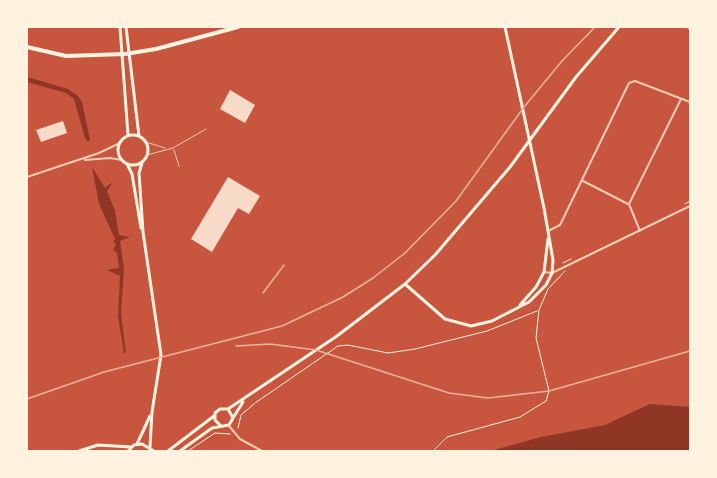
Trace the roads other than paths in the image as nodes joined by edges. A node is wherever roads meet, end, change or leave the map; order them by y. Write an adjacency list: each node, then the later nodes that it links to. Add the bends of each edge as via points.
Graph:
1 (120, 27): 8 (main road)
2 (238, 27): 7 (highway, via 176,45)
3 (505, 27): 28 (main road)
4 (619, 27): 33 (main road, via 457,232)
5 (126, 29): 7 (main road)
6 (27, 47): 8 (highway, via 66,56)
7 (129, 53): 8 (highway); 13 (main road)
8 (122, 54): 12 (main road)
9 (681, 99): 10 (street); 25 (street, via 635,81 629,83); 26 (street)
10 (690, 102)
11 (206, 129): 17 (lane)
12 (128, 135): 13 (main road); 15 (main road)
13 (139, 136): 14 (main road)
14 (146, 142): 16 (lane); 18 (main road)
15 (120, 143): 19 (street); 20 (main road, via 118,155)
16 (167, 148): 17 (lane); 18 (lane)
17 (173, 148): 23 (lane)
18 (147, 155): 21 (main road)
19 (79, 160): 20 (street); 24 (street)
20 (122, 160): 22 (main road)
21 (142, 162): 22 (main road); 30 (main road, via 139,173)
22 (127, 164): 30 (main road)
23 (179, 166)
24 (27, 177)
25 (583, 181): 26 (street); 28 (street, via 560,225)
26 (629, 204): 29 (street)
27 (690, 206): 29 (street)
28 (548, 231): 31 (main road); 32 (main road)
29 (640, 231): 32 (street)
30 (143, 232): 37 (main road, via 161,355)
31 (544, 272): 32 (street); 34 (main road)
32 (552, 273): 34 (main road, via 538,294)
33 (405, 284): 34 (main road, via 445,319 461,325 492,321); 35 (main road)
34 (516, 308)
35 (244, 400): 36 (main road); 39 (main road)
36 (228, 409): 38 (main road, via 220,409); 39 (main road)
37 (152, 411): 42 (main road); 45 (main road)
38 (214, 416): 41 (main road); 48 (main road)
39 (232, 418): 40 (main road)
40 (229, 424): 41 (main road); 50 (street, via 240,439)
41 (220, 425): 49 (main road)
42 (137, 444): 43 (main road); 45 (main road)
43 (131, 447): 44 (main road); 47 (main road)
44 (122, 449): 46 (main road, via 98,445)
45 (154, 450)
46 (79, 451)
47 (128, 451)
48 (168, 451)
49 (180, 451)
50 (262, 451)

